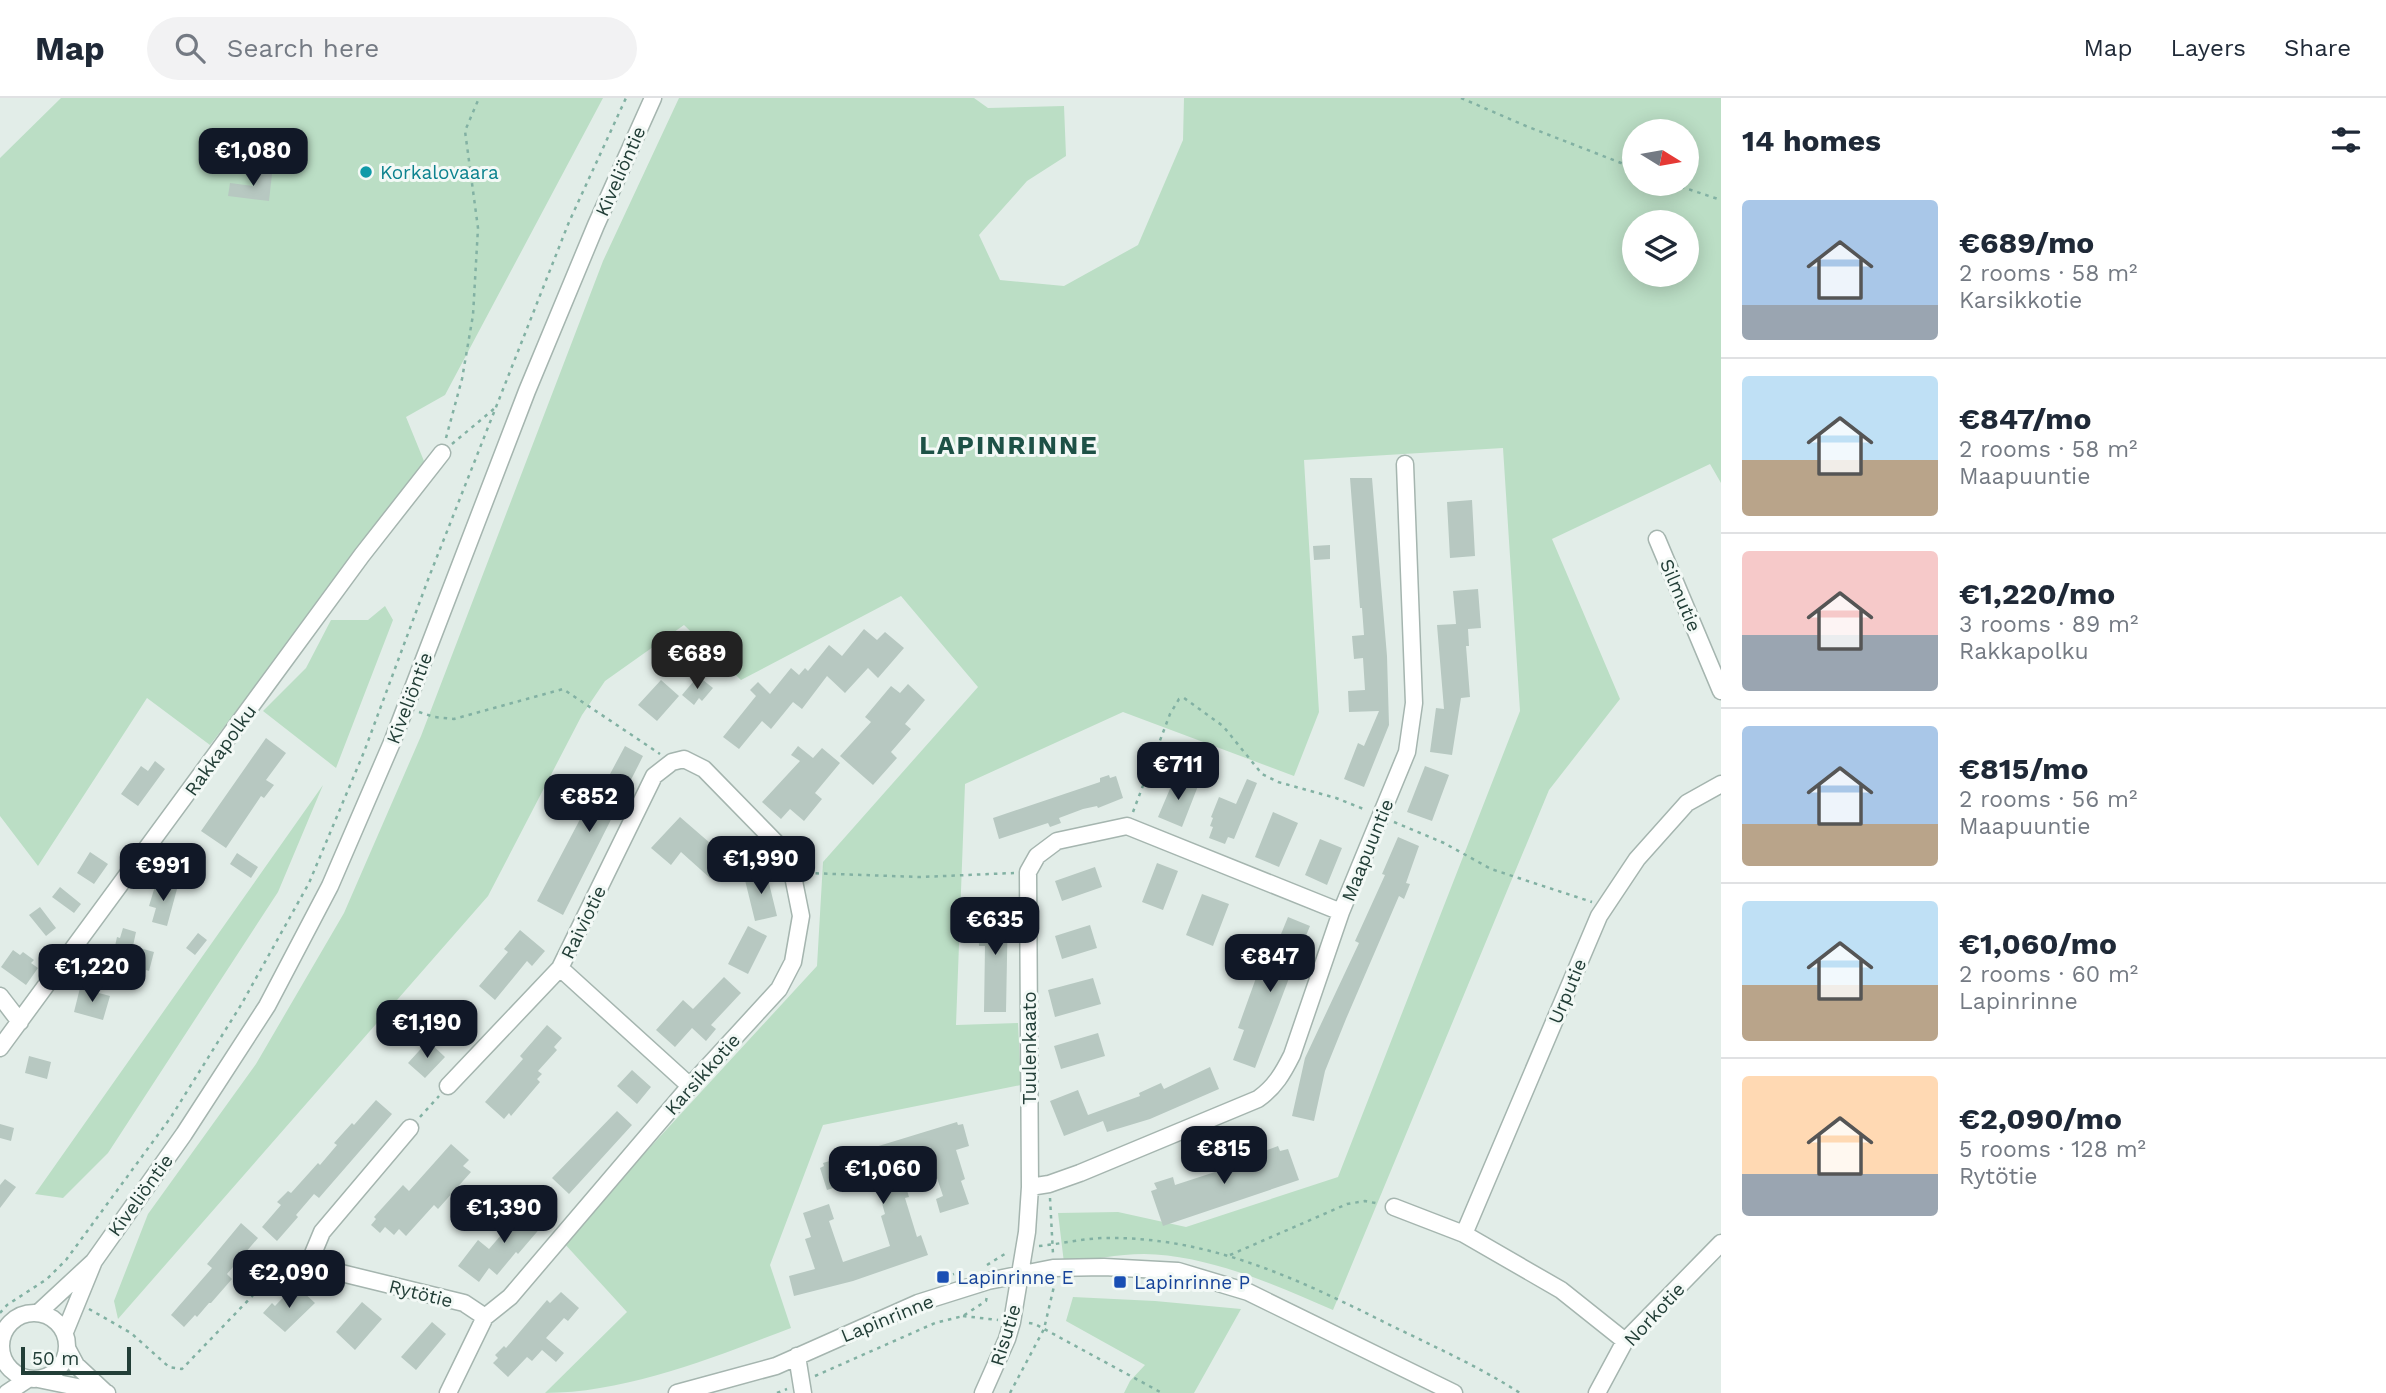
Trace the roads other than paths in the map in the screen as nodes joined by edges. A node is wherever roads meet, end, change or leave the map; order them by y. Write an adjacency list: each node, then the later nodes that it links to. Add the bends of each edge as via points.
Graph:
1 (653, 98): 20 (street, Kiveliöntie, via 527,391 405,708 330,886 267,1006)
2 (442, 453): 11 (street, Rakkapolku)
3 (1405, 464): 8 (street, Maapuuntie, via 1413,703 1407,752)
4 (1657, 539): 5 (street, Silmutie)
5 (1721, 691)
6 (672, 762): 9 (street, Raiviotie, via 654,776); 14 (street, Karsikkotie, via 684,759 704,769 789,856 802,916 793,962 779,989)
7 (1721, 783): 18 (street, Urputie, via 1687,803 1637,859 1599,916)
8 (1341, 912): 16 (street, Maapuuntie, via 1292,1055 1272,1089 1258,1099 1080,1173); 16 (street, Tuulenkaato, via 1127,826 1056,841 1037,856 1028,872)
9 (561, 968): 13 (street); 14 (street, Raiviotie)
10 (0, 996): 11 (street)
11 (20, 1022): 12 (street, Rakkapolku)
12 (0, 1048)
13 (448, 1086)
14 (690, 1086): 23 (street, Karsikkotie, via 510,1297)
15 (410, 1128): 23 (street, Rytötie, via 322,1233 312,1256 329,1270 464,1303)
16 (1030, 1187): 21 (street, Tuulenkaato)
17 (1394, 1207): 18 (street)
18 (1464, 1234): 25 (street, via 1561,1290)
19 (1721, 1242): 25 (street, Norkotie)
20 (94, 1261): 22 (street, Kiveliöntie); 24 (street, Kiveliöntie)
21 (1020, 1274): 28 (street, Lapinrinne, via 918,1303); 35 (street, Risutie, via 1007,1339); 36 (street, Lapinrinne, via 1054,1268 1178,1271 1248,1292)
22 (38, 1313): 24 (street, via 49,1316); 26 (street, via 12,1322 5,1329)
23 (485, 1317): 33 (street, Karsikkotie)
24 (65, 1332): 27 (street)
25 (1625, 1341): 37 (street, Norkotie)
26 (0, 1349): 29 (street, via 9,1368)
27 (68, 1350): 29 (street, via 58,1370); 32 (street, via 76,1365)
28 (797, 1356): 30 (street); 34 (street, Lapinrinne)
29 (33, 1379): 31 (street); 32 (street)
30 (803, 1388)
31 (7, 1393)
32 (107, 1393)
33 (448, 1393)
34 (677, 1393)
35 (983, 1393)
36 (1454, 1393)
37 (1597, 1393)

